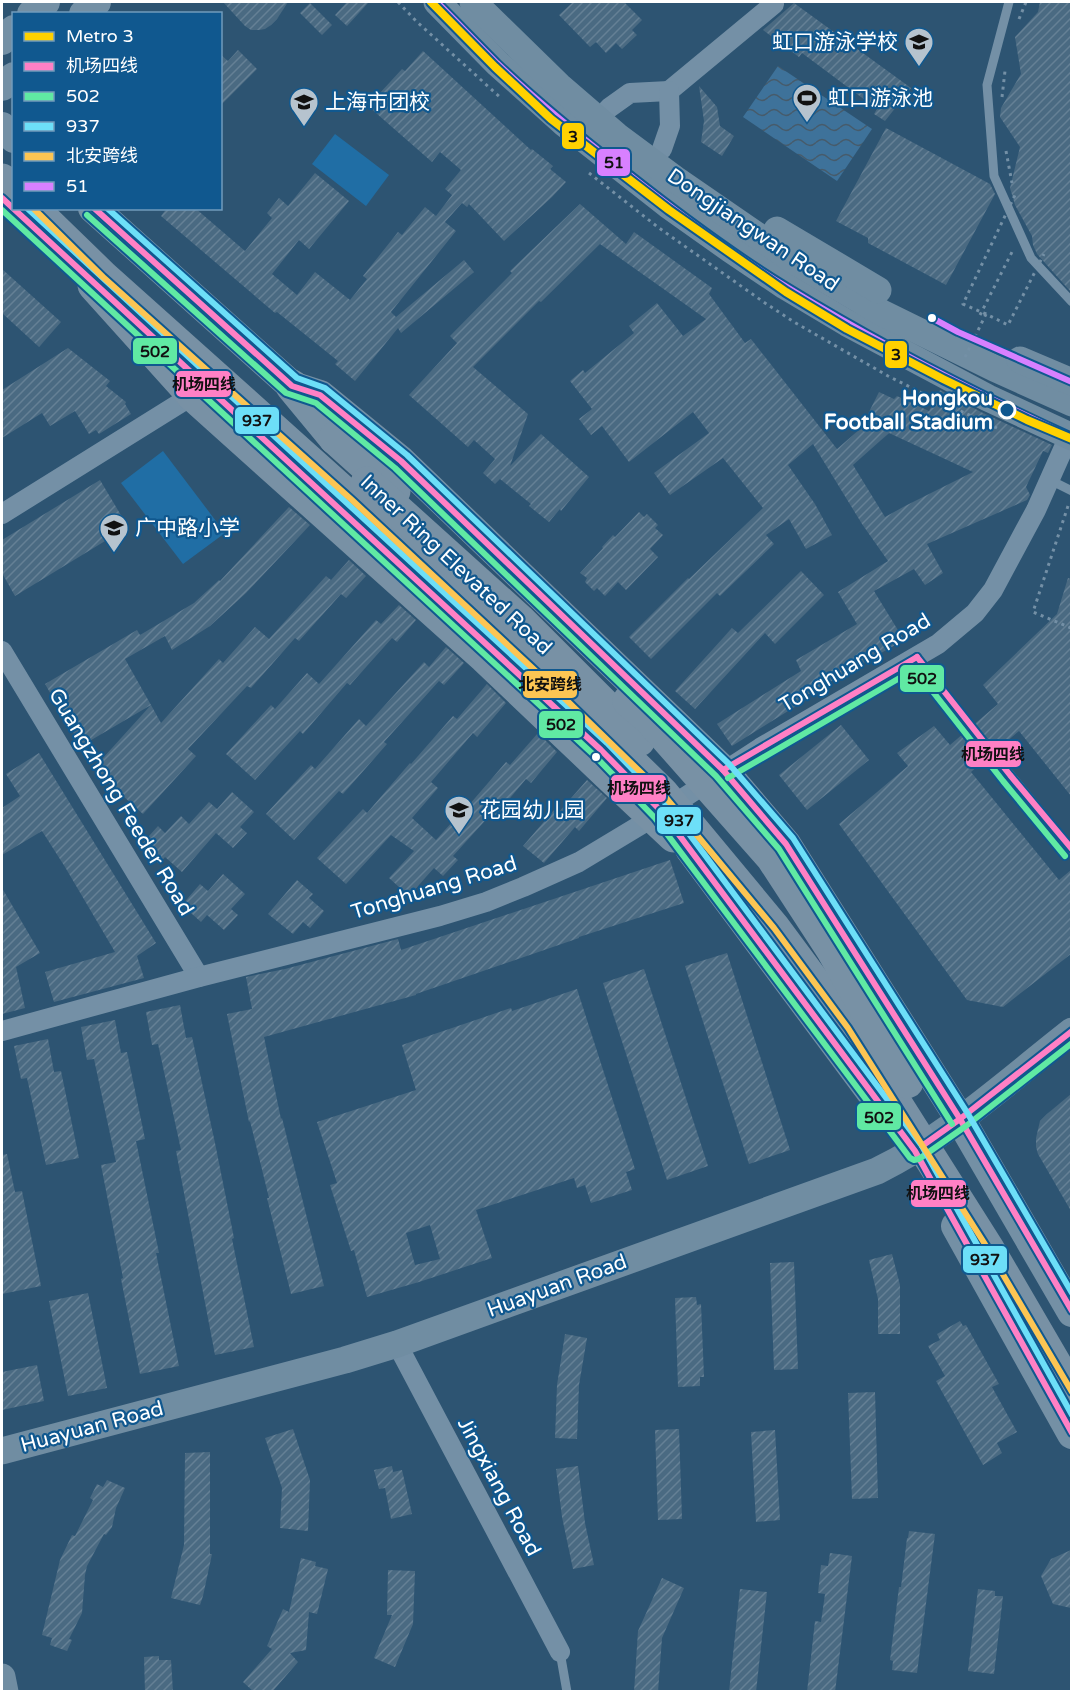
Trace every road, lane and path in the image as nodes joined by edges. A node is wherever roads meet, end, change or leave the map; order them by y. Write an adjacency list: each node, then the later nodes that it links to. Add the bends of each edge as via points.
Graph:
1 (437, 2): 32 (main road, via 565,124 730,249 847,323 988,398)
2 (473, 2): 31 (main road, Dongjiangwan Road, via 617,136 794,261 882,313)
3 (494, 2): 11 (main road, Dongjiangwan Road)
4 (771, 2): 9 (street, via 774,4)
5 (1009, 2): 23 (lane, via 987,85 994,176 1031,258)
6 (1026, 2): 7 (path)
7 (1017, 24)
8 (1005, 66): 10 (path)
9 (669, 91): 11 (street, via 630,93); 12 (street, via 670,126)
10 (1002, 97)
11 (609, 108): 12 (main road, Dongjiangwan Road)
12 (662, 149): 28 (main road, Dongjiangwan Road, via 754,216 894,299)
13 (1006, 151): 14 (path)
14 (1012, 184)
15 (1019, 206): 24 (path, bridge, via 1015,195 963,303)
16 (15, 210): 22 (main road)
17 (34, 210): 45 (highway, Inner Ring Elevated Road, bridge, via 352,500 662,793)
18 (58, 210): 49 (highway, Inner Ring Elevated Road, bridge, via 519,620 676,776 778,901)
19 (95, 210): 29 (main road)
20 (1039, 245): 24 (path, bridge, via 1044,254 1008,325)
21 (1013, 249): 25 (path)
22 (85, 274): 30 (highway); 43 (main road, via 592,742)
23 (1071, 302)
24 (986, 314): 26 (path, bridge)
25 (980, 315)
26 (970, 358)
27 (951, 379): 32 (path, bridge)
28 (1071, 382)
29 (292, 386): 42 (main road, via 320,395 401,461); 49 (highway, bridge, via 335,438 650,719 771,857 832,949)
30 (193, 395): 36 (street); 45 (highway, bridge, via 485,657)
31 (1071, 403)
32 (1071, 436): 33 (street, Tonghuang Road)
33 (1047, 487): 34 (lane); 39 (street, Tonghuang Road, via 993,590 975,613)
34 (1071, 491)
35 (1068, 506): 37 (path, via 1033,612)
36 (2, 514)
37 (1071, 628)
38 (2, 651): 46 (street, Guangzhong Feeder Road)
39 (917, 657): 40 (lane); 42 (street, Tonghuang Road)
40 (966, 721)
41 (995, 756): 44 (lane)
42 (723, 770): 43 (street, Tonghuang Road); 50 (main road, via 786,844)
43 (662, 812): 46 (street, Tonghuang Road, via 579,862 486,902); 51 (main road)
44 (1071, 850)
45 (774, 928): 55 (highway, Inner Ring Elevated Road, bridge, via 848,1028 988,1249)
46 (199, 977): 47 (street, Tonghuang Road)
47 (2, 1031)
48 (1071, 1031): 50 (main road, Huayuan Road)
49 (913, 1094): 54 (highway, Inner Ring Elevated Road, via 1010,1244)
50 (960, 1119): 51 (main road, Huayuan Road); 52 (main road)
51 (915, 1151): 53 (main road, Huayuan Road, via 877,1171); 56 (main road)
52 (1071, 1312)
53 (397, 1344): 57 (main road, Huayuan Road); 58 (street, Jingxiang Road)
54 (1071, 1352)
55 (1071, 1393)
56 (1071, 1434)
57 (2, 1451)
58 (560, 1652): 61 (lane)
59 (2, 1677): 60 (main road)
60 (5, 1692)
61 (567, 1692)

